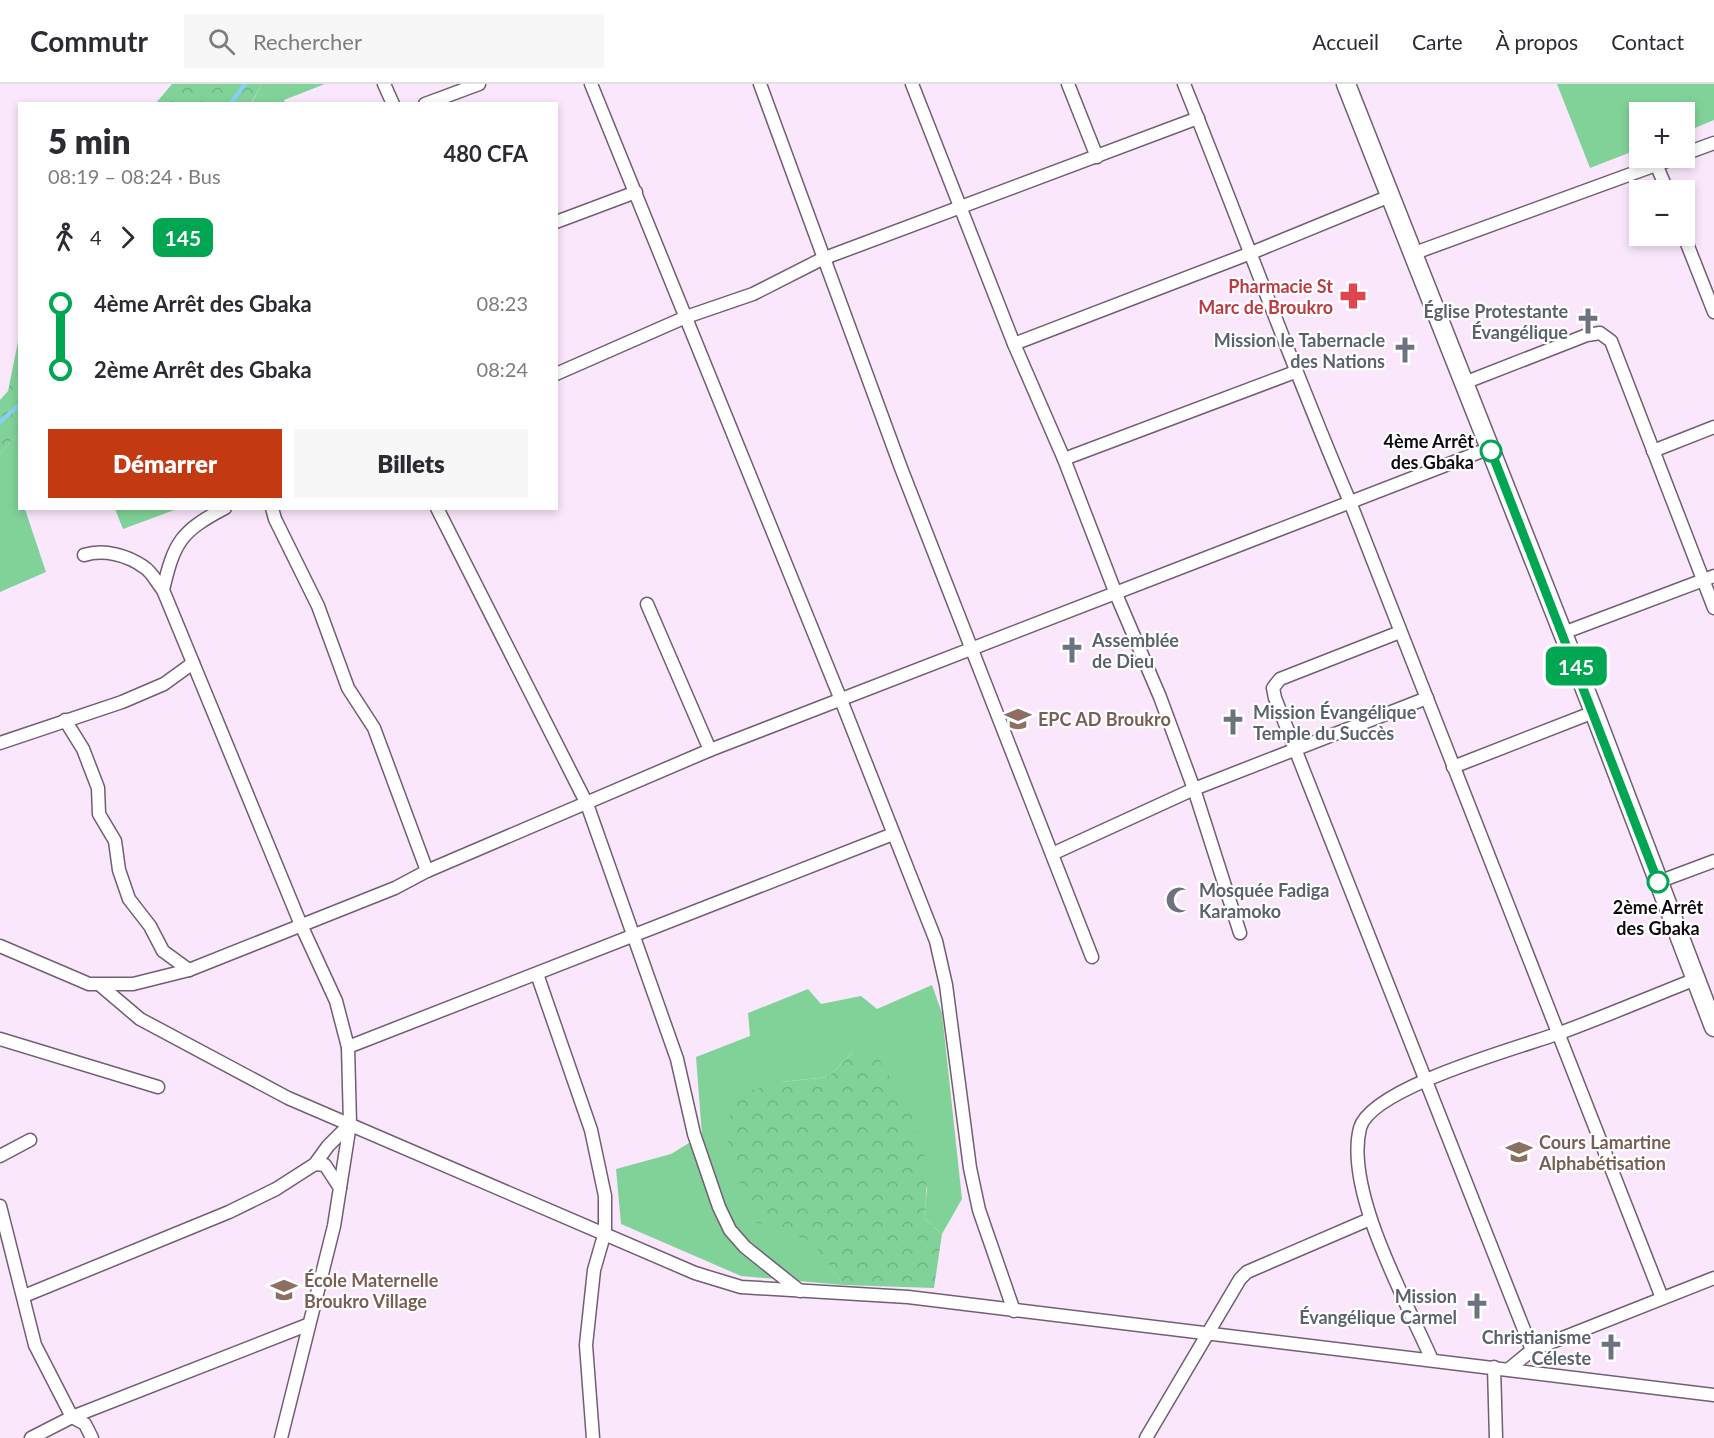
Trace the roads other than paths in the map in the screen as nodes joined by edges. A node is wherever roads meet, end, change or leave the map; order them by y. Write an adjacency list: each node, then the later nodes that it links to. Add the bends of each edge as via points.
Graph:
1 (384, 84): 9 (street)
2 (479, 84): 10 (street)
3 (591, 84): 16 (street)
4 (760, 84): 23 (street)
5 (912, 84): 18 (street)
6 (1068, 84): 14 (street)
7 (1184, 84): 11 (street)
8 (1346, 84): 17 (street)
9 (392, 102)
10 (430, 102)
11 (1198, 118): 14 (street); 21 (street)
12 (1714, 143): 13 (street)
13 (1695, 150)
14 (1097, 157): 18 (street)
15 (1645, 168): 22 (street)
16 (636, 192): 19 (street); 25 (street)
17 (1390, 196): 21 (street); 22 (street)
18 (961, 207): 23 (street); 26 (street)
19 (558, 221)
20 (1688, 246): 24 (street)
21 (1251, 253): 26 (street); 27 (street)
22 (1412, 255): 29 (street)
23 (822, 259): 25 (street, via 753,294); 46 (street)
24 (1714, 312)
25 (686, 317): 28 (street); 49 (street)
26 (1014, 344): 33 (street)
27 (1295, 372): 33 (street); 34 (street)
28 (558, 373)
29 (1464, 383): 31 (street); 32 (street, via 1600,333 1611,341)
30 (1714, 427): 32 (street)
31 (1490, 448): 34 (street); 45 (street)
32 (1653, 451): 39 (street)
33 (1064, 459): 41 (street)
34 (1350, 502): 41 (street); 44 (street)
35 (221, 510): 40 (street, via 196,524 181,540 171,555)
36 (273, 510): 61 (street, via 318,606 348,688 374,728)
37 (438, 510): 57 (street)
38 (84, 555): 40 (street, via 99,551 121,556 146,568)
39 (1708, 578): 43 (street); 45 (street)
40 (163, 590): 47 (street)
41 (1116, 594): 46 (street); 56 (street)
42 (647, 604): 53 (street)
43 (1714, 608)
44 (1400, 632): 48 (street); 54 (street, via 1280,679 1273,688 1275,698)
45 (1563, 633): 50 (street)
46 (972, 649): 49 (street); 59 (street)
47 (193, 663): 51 (street, via 164,684); 63 (street)
48 (1427, 698): 54 (street); 55 (street)
49 (841, 700): 53 (street); 58 (street)
50 (1594, 712): 55 (street); 62 (street)
51 (65, 720): 52 (street); 68 (street, via 83,749 98,788 99,814 115,841 129,899 163,951)
52 (0, 743)
53 (710, 750): 57 (street)
54 (1296, 750): 56 (street); 76 (street)
55 (1454, 767): 73 (street)
56 (1194, 789): 59 (street); 64 (street)
57 (587, 804): 61 (street); 65 (street)
58 (893, 834): 65 (street); 90 (street, via 936,942 949,1004 970,1168 979,1210)
59 (1052, 854): 67 (street)
60 (1714, 861): 62 (street)
61 (427, 871): 63 (street, via 395,888)
62 (1658, 882): 70 (street)
63 (301, 925): 68 (street); 75 (street, via 336,1000)
64 (1240, 933)
65 (632, 936): 69 (street); 87 (street, via 678,1059 694,1134 719,1208 730,1230 745,1247)
66 (0, 946): 71 (street, via 52,970)
67 (1092, 957)
68 (189, 970): 71 (street, via 134,984)
69 (537, 974): 75 (street); 85 (street, via 600,1164)
70 (1696, 979): 72 (street); 73 (street)
71 (99, 985): 78 (street, via 141,1019 288,1098)
72 (1713, 1023)
73 (1558, 1033): 76 (street); 89 (street)
74 (0, 1039): 77 (street)
75 (348, 1047): 78 (street)
76 (1425, 1080): 84 (street, via 1374,1108 1360,1129 1359,1165); 93 (street)
77 (158, 1087)
78 (351, 1124): 81 (street); 82 (street); 85 (street)
79 (30, 1140): 80 (street)
80 (0, 1156)
81 (315, 1164): 82 (street, via 325,1164); 88 (street, via 229,1212)
82 (340, 1188): 91 (street, via 334,1226)
83 (0, 1206): 88 (street)
84 (1370, 1219): 92 (street, via 1247,1272); 94 (street)
85 (605, 1232): 87 (street, via 695,1273 741,1287); 102 (street, via 594,1270 586,1345)
86 (1714, 1278): 89 (street)
87 (801, 1292): 90 (street, via 908,1297)
88 (24, 1296): 98 (street, via 35,1345)
89 (1662, 1298): 93 (street)
90 (1014, 1311): 92 (street)
91 (307, 1324): 98 (street); 101 (street)
92 (1208, 1334): 94 (street); 103 (street)
93 (1532, 1350): 96 (street)
94 (1432, 1360): 95 (street)
95 (1494, 1367): 96 (street); 104 (street)
96 (1509, 1369): 97 (street)
97 (1714, 1395)
98 (72, 1417): 99 (street); 100 (street, via 85,1424)
99 (31, 1438)
100 (92, 1438)
101 (281, 1438)
102 (593, 1438)
103 (1146, 1438)
104 (1496, 1438)

